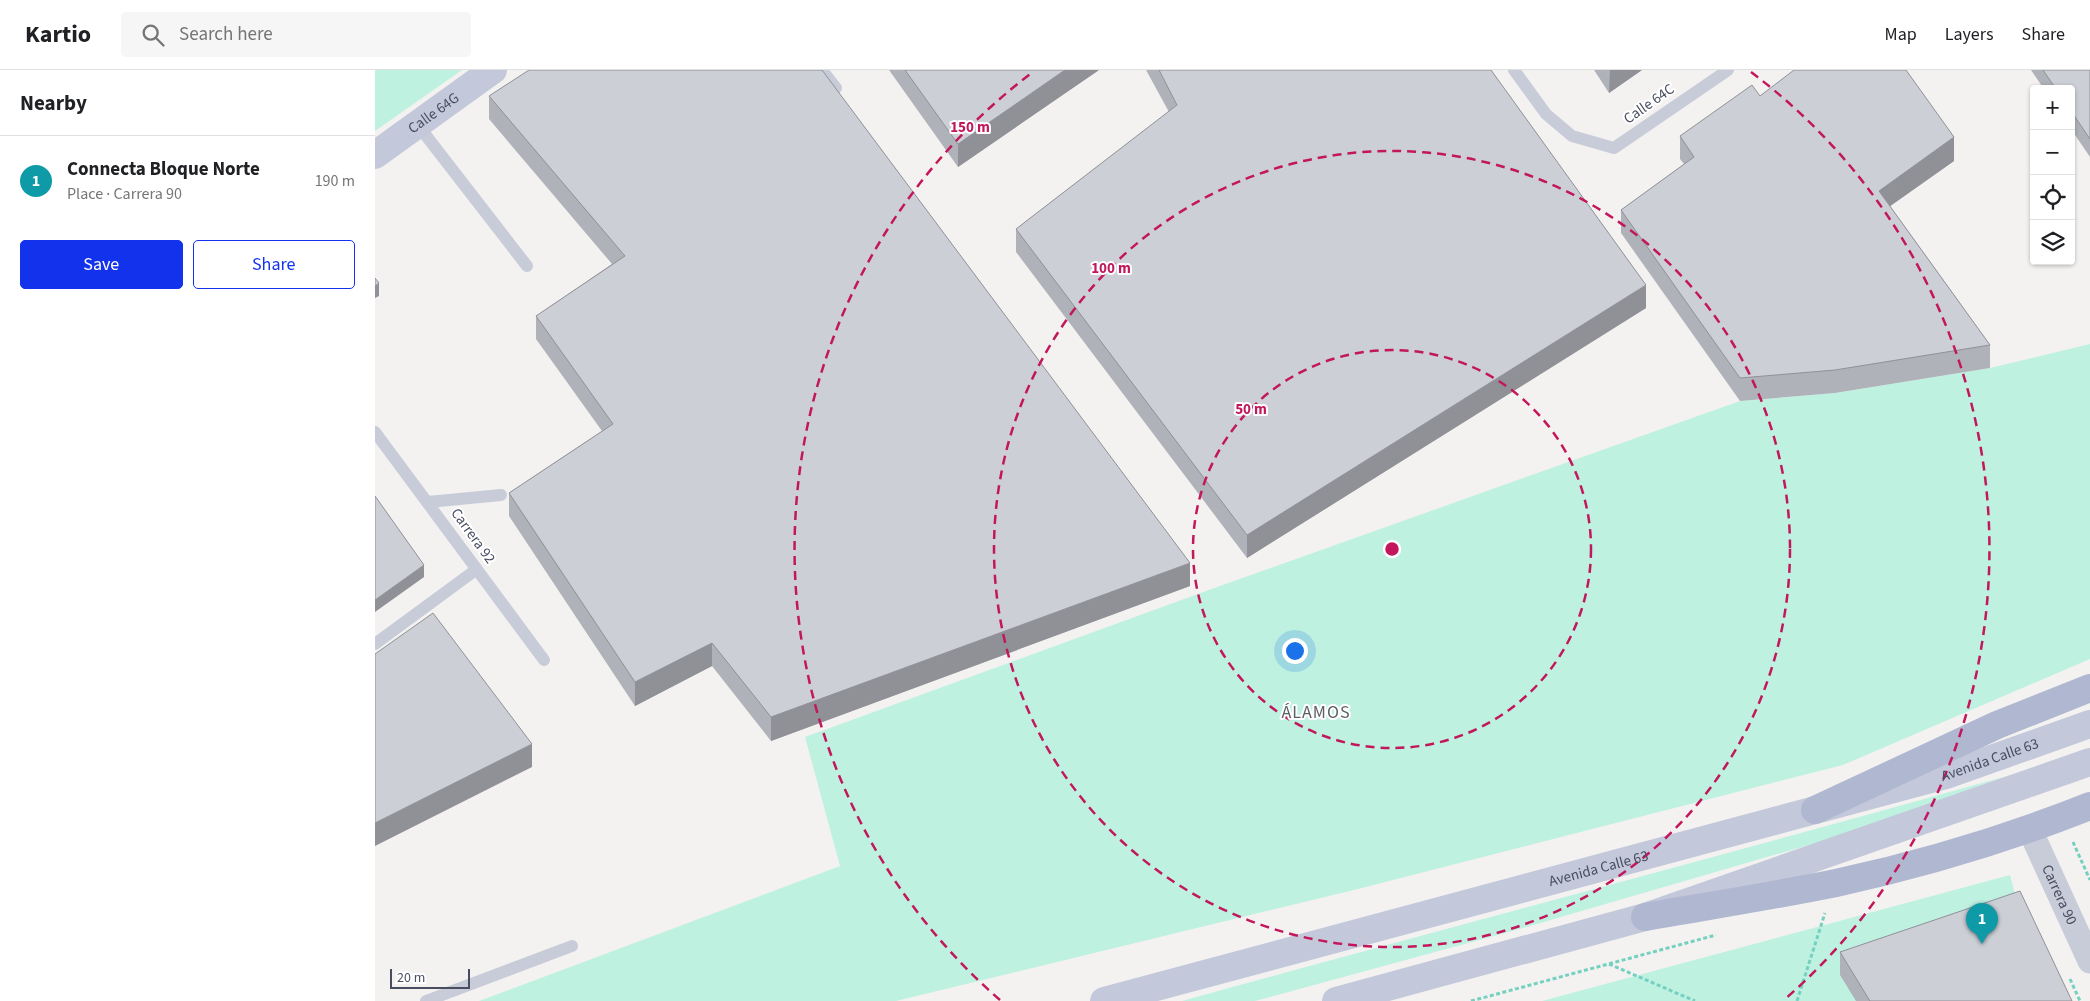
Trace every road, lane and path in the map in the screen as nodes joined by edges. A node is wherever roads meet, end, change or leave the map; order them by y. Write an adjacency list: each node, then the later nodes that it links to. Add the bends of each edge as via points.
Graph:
1 (493, 70): 6 (main road, Calle 64G)
2 (823, 70): 5 (lane)
3 (1514, 70): 4 (lane, Calle 64C, via 1546,114 1572,136 1614,148)
4 (1728, 70)
5 (846, 102)
6 (417, 124): 7 (main road, Calle 64G); 8 (lane)
7 (375, 155)
8 (527, 266)
9 (375, 432): 11 (lane, Carrera 92)
10 (501, 495): 11 (lane)
11 (428, 502): 12 (lane, Carrera 92)
12 (477, 569): 13 (lane); 14 (lane, Carrera 92)
13 (375, 644)
14 (544, 660)
15 (2090, 688): 19 (main road, via 1997,725)
16 (2090, 724): 19 (main road, Avenida Calle 63, via 1946,775)
17 (2090, 762): 24 (main road)
18 (2090, 806): 20 (main road)
19 (1815, 810): 29 (main road, Avenida Calle 63)
20 (2030, 830): 24 (main road, via 1950,855 1835,883); 26 (street, Carrera 90)
21 (2069, 834): 22 (path)
22 (2090, 880)
23 (1828, 904): 32 (path)
24 (1645, 916): 30 (main road)
25 (572, 946): 28 (lane)
26 (2090, 960)
27 (1608, 964): 31 (path)
28 (426, 1001)
29 (1104, 1001)
30 (1336, 1001)
31 (1695, 1001)
32 (1797, 1001)

